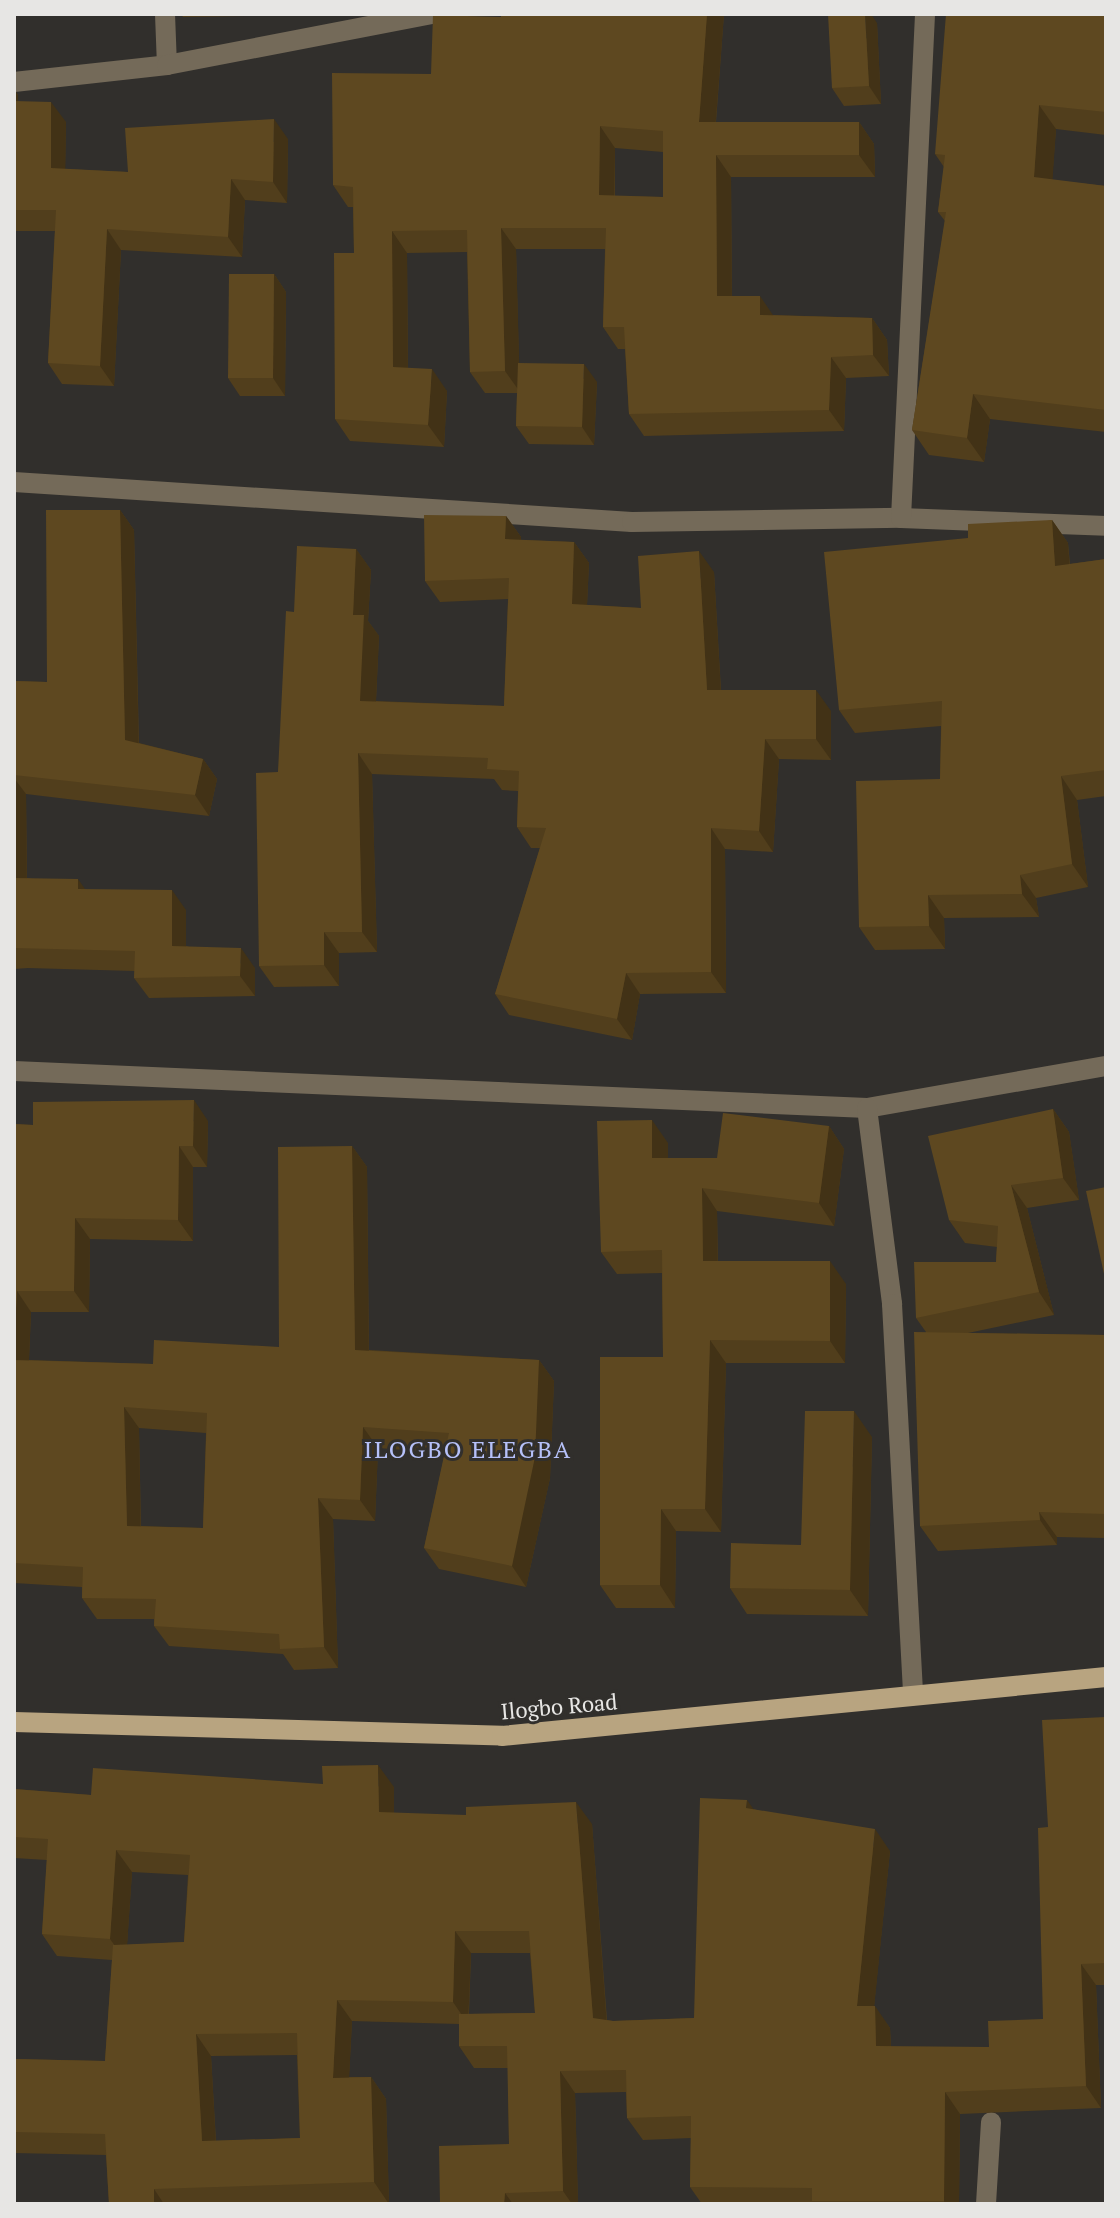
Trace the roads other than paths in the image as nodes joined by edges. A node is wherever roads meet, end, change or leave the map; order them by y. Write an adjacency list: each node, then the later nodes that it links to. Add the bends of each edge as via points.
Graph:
1 (165, 14): 4 (street)
2 (432, 14): 4 (street)
3 (925, 14): 7 (street)
4 (167, 65): 5 (street)
5 (14, 82)
6 (14, 482): 7 (street, via 632,522)
7 (901, 518): 8 (street)
8 (1106, 526)
9 (1106, 1066): 11 (street)
10 (14, 1071): 11 (street)
11 (867, 1108): 13 (street, via 892,1304)
12 (1106, 1677): 13 (main road, Ilogbo Road)
13 (913, 1695): 14 (main road, Ilogbo Road, via 502,1736)
14 (14, 1722)
15 (991, 2122): 16 (street)
16 (986, 2204)

